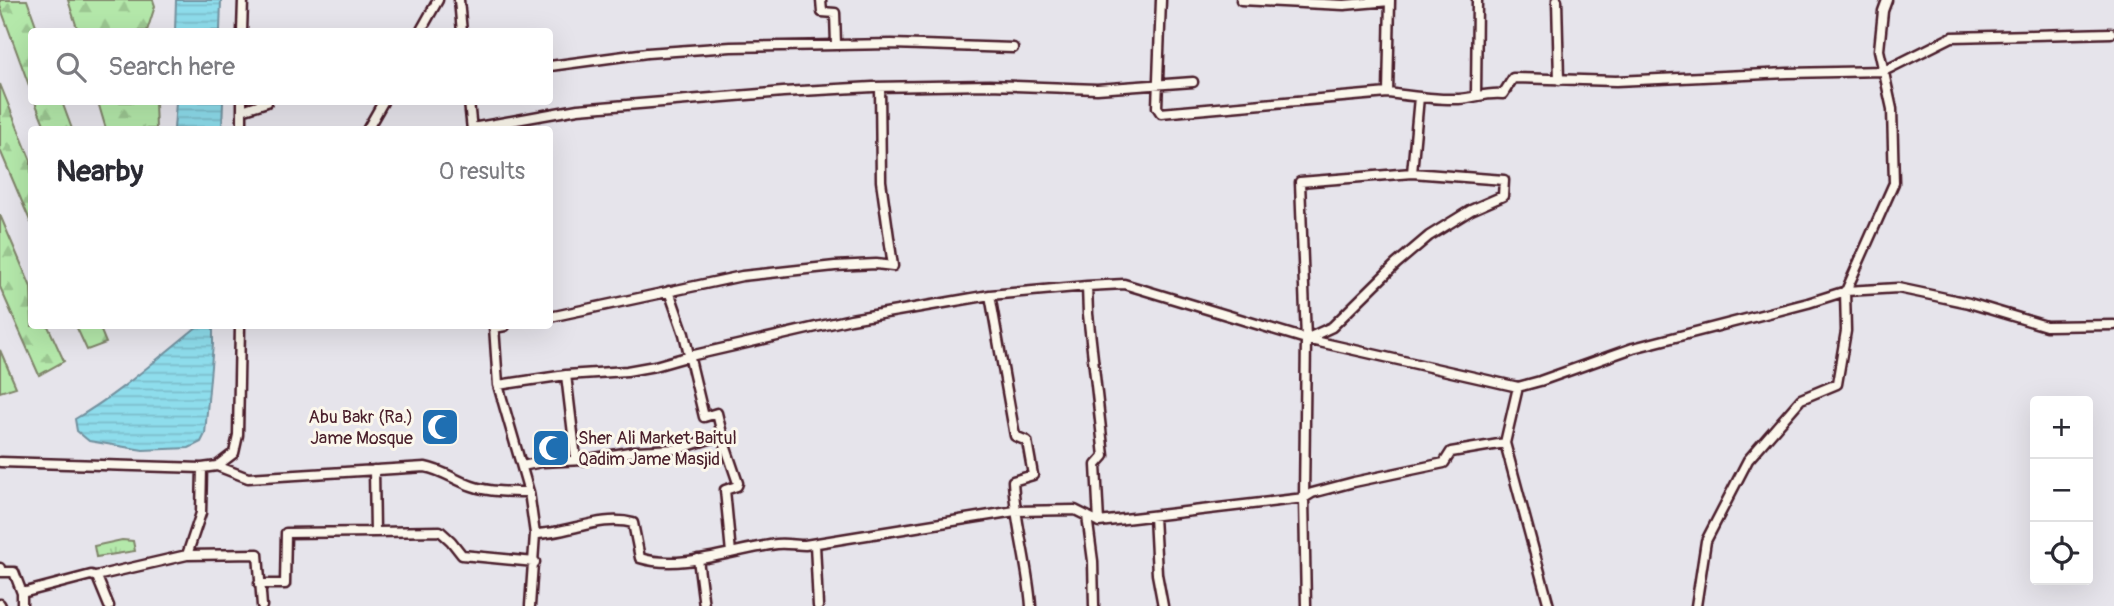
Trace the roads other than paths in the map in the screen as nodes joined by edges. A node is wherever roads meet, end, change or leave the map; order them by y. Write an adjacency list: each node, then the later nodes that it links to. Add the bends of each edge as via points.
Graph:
1 (243, 0): 11 (street)
2 (438, 0): 12 (street)
3 (459, 0): 13 (street)
4 (821, 0): 15 (street, via 822,12 835,13)
5 (1161, 0): 21 (street)
6 (1241, 0): 10 (street, via 1344,5)
7 (1477, 0): 24 (street)
8 (1557, 0): 19 (street)
9 (1887, 0): 18 (street, via 1879,50)
10 (1390, 1): 23 (street)
11 (242, 28)
12 (422, 28)
13 (462, 28)
14 (2111, 33): 18 (street, via 1952,37)
15 (836, 44): 16 (street); 17 (street, via 686,50)
16 (1013, 48)
17 (553, 66)
18 (1884, 71): 19 (street); 36 (street, via 1892,109 1894,183)
19 (1559, 80): 24 (street, via 1513,78 1503,94)
20 (1193, 82): 21 (street)
21 (1158, 85): 22 (street, via 1097,89); 23 (street, via 1161,113)
22 (880, 87): 32 (street, via 578,109); 35 (street, via 881,181 892,266 835,266 742,276)
23 (1388, 93): 25 (street)
24 (1476, 96): 25 (street)
25 (1419, 97): 33 (street)
26 (381, 105): 30 (street)
27 (469, 105): 31 (street)
28 (242, 106): 29 (street)
29 (242, 126)
30 (369, 126)
31 (472, 126)
32 (486, 126)
33 (1412, 173): 42 (street, via 1300,182); 42 (street, via 1504,180 1503,196 1430,236 1332,327)
34 (1087, 286): 37 (street); 42 (street, via 1124,284); 60 (street, via 1104,456 1096,466)
35 (669, 291): 38 (street); 43 (street)
36 (1846, 291): 39 (street, via 1898,288 2046,326); 46 (street, via 1633,348); 83 (street, via 1846,331 1837,384 1801,399 1748,460 1706,541)
37 (990, 295): 43 (street, via 850,319); 57 (street, via 1015,436 1027,441 1033,475 1013,481)
38 (553, 316)
39 (2114, 325)
40 (240, 329): 51 (street, via 238,435 234,453)
41 (494, 329): 45 (street)
42 (1306, 340): 46 (street); 56 (street)
43 (690, 356): 44 (street, via 628,371); 47 (street, via 704,416 717,413)
44 (566, 375): 45 (street); 49 (street)
45 (499, 385): 52 (street)
46 (1518, 387): 48 (street)
47 (722, 435): 49 (street, via 678,449); 64 (street, via 737,482 725,490)
48 (1505, 443): 56 (street, via 1451,452 1444,463); 82 (street)
49 (576, 459): 52 (street)
50 (0, 462): 53 (street)
51 (217, 466): 53 (street); 54 (street, via 248,478)
52 (522, 466): 55 (street)
53 (202, 468): 65 (street, via 201,513)
54 (374, 470): 55 (street, via 425,467 484,489); 61 (street)
55 (529, 492): 62 (street)
56 (1304, 498): 59 (street); 81 (street)
57 (1015, 511): 58 (street, via 1075,510); 63 (street); 78 (street)
58 (1087, 516): 60 (street); 79 (street)
59 (1154, 516): 60 (street); 80 (street)
60 (1099, 522)
61 (375, 532): 67 (street, via 440,531 462,555); 70 (street, via 286,533 285,584)
62 (535, 534): 66 (street, via 621,519 633,523 639,558 652,562); 67 (street)
63 (815, 544): 64 (street, via 779,544); 77 (street)
64 (731, 553): 66 (street)
65 (187, 555): 69 (street); 70 (street, via 258,554)
66 (698, 559): 76 (street)
67 (535, 562): 75 (street)
68 (0, 571): 71 (street, via 14,572)
69 (96, 576): 71 (street); 73 (street)
70 (259, 584): 74 (street)
71 (22, 593): 72 (street)
72 (22, 606)
73 (109, 606)
74 (262, 606)
75 (530, 606)
76 (704, 606)
77 (818, 606)
78 (1031, 606)
79 (1094, 606)
80 (1163, 606)
81 (1306, 606)
82 (1549, 606)
83 (1696, 606)

